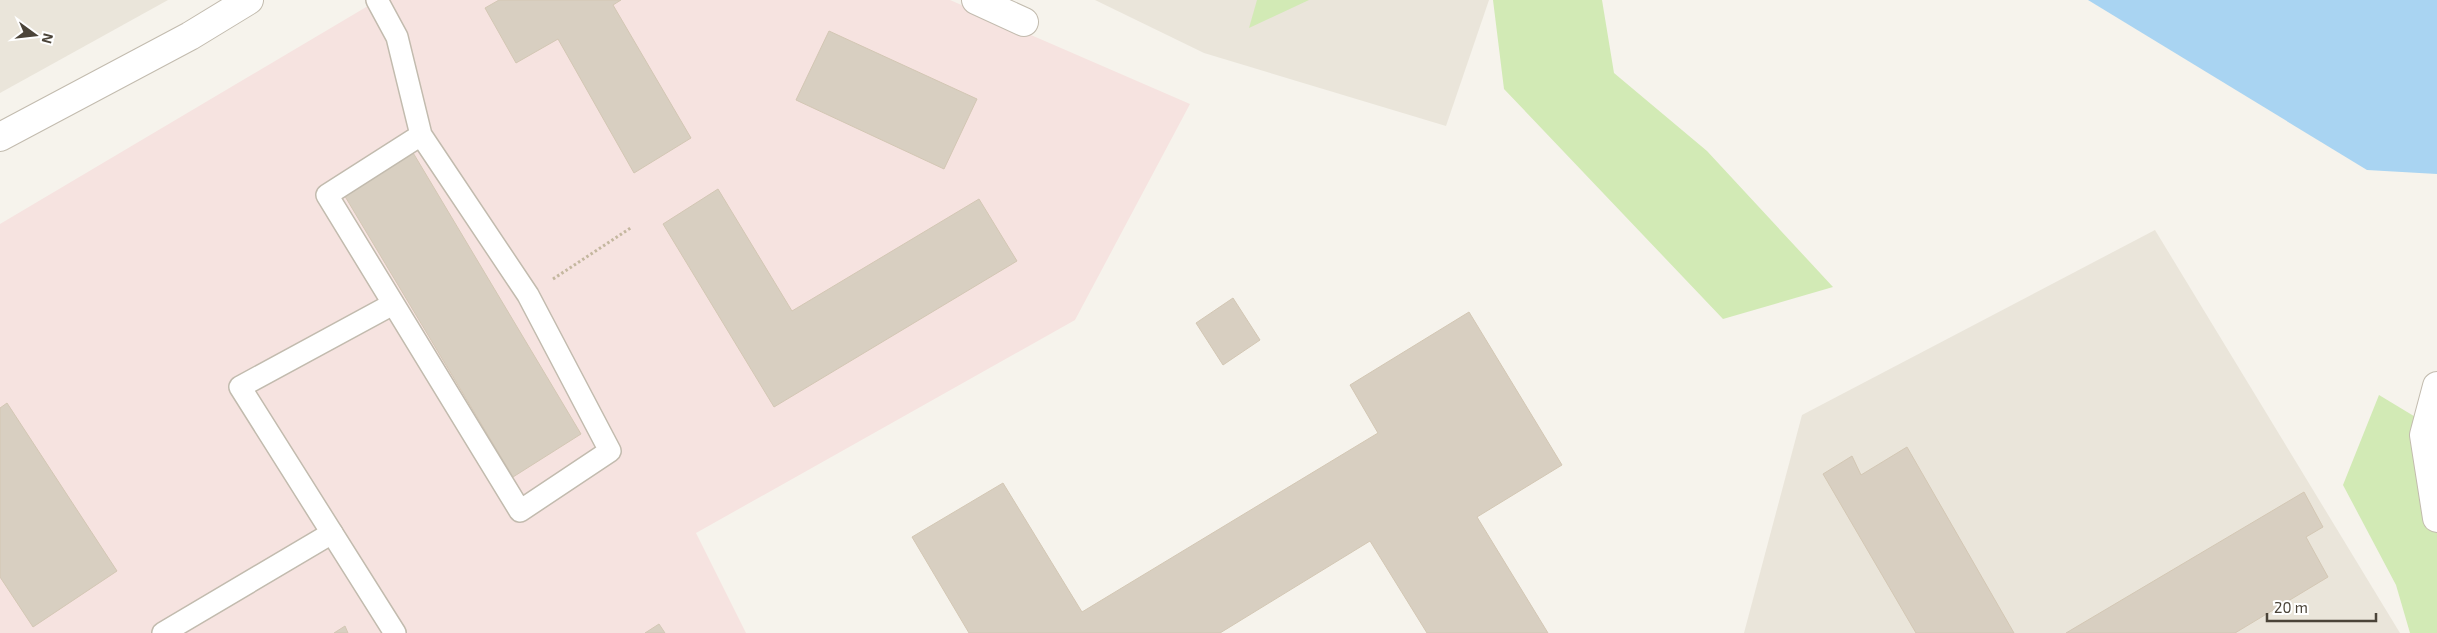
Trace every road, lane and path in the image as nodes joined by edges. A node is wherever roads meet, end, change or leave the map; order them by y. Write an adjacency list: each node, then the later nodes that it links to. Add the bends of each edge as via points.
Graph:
1 (249, 0): 6 (street, via 190,36)
2 (377, 0): 5 (lane, via 397,36)
3 (976, 0): 4 (street)
4 (1024, 22)
5 (421, 135): 8 (lane); 9 (lane, via 327,195)
6 (0, 137)
7 (632, 227): 8 (path)
8 (528, 295): 9 (lane, via 610,451 520,511)
9 (394, 304): 12 (lane, via 240,387)
10 (2437, 386): 11 (street, via 2424,435)
11 (2437, 518)
12 (332, 533): 13 (lane); 15 (lane)
13 (190, 626): 14 (lane)
14 (162, 633)
15 (395, 633)

